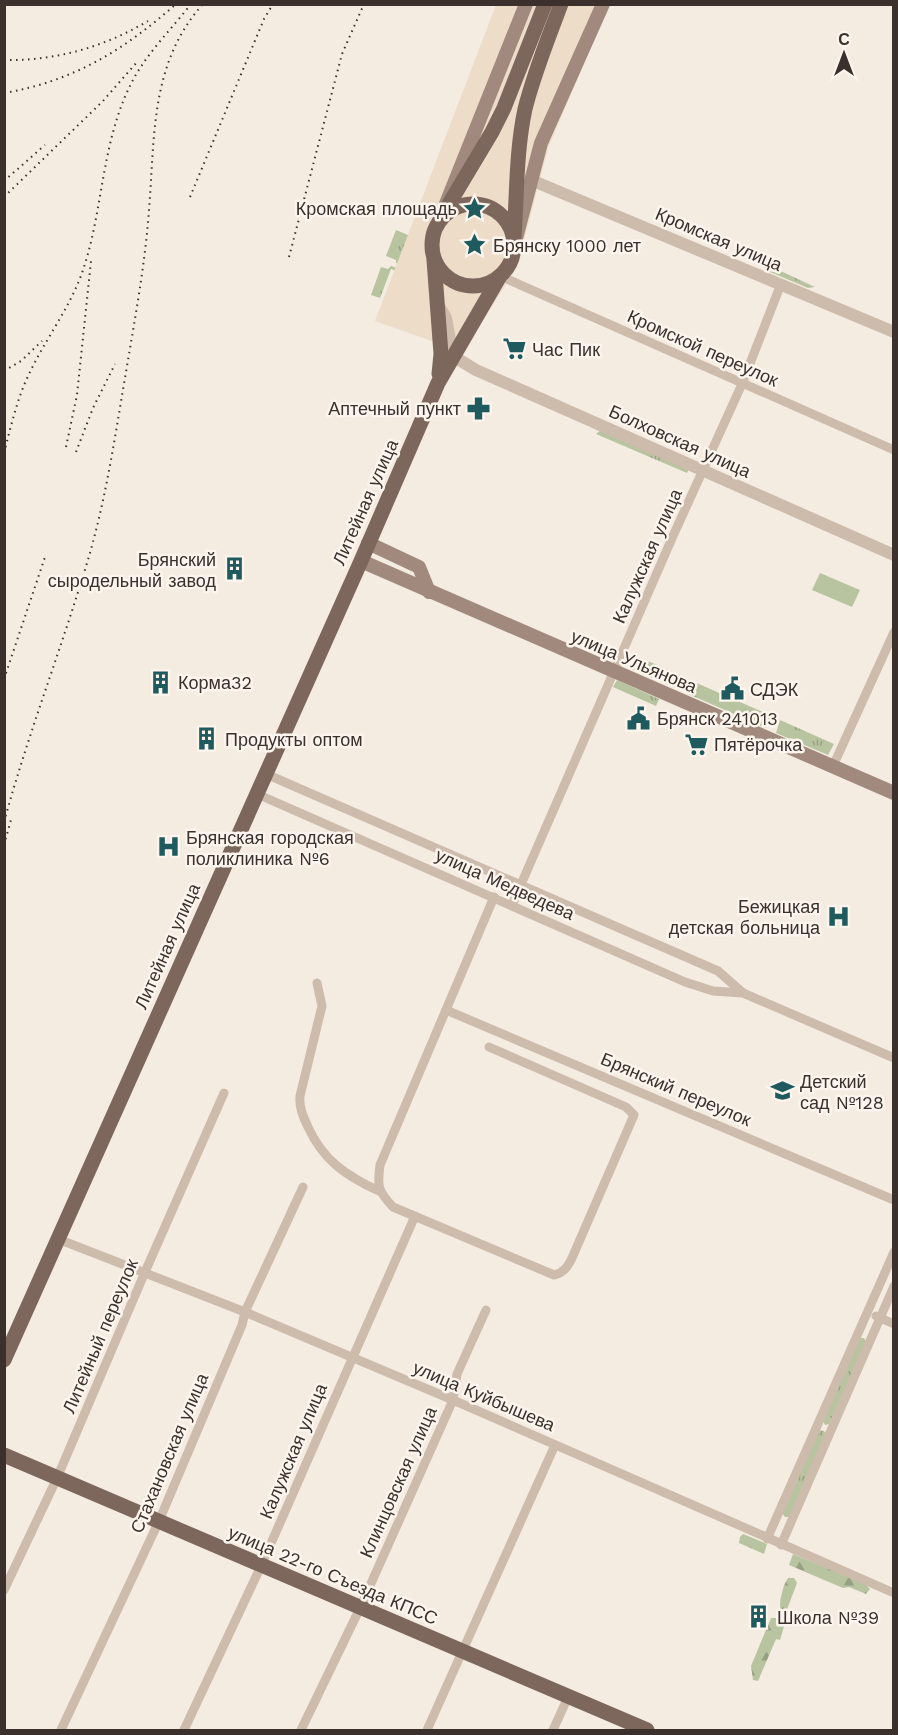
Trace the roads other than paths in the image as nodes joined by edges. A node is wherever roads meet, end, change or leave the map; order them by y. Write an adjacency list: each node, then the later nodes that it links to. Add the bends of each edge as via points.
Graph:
1 (526, 4): 6 (main road)
2 (545, 4): 6 (main road, via 504,108)
3 (561, 4): 7 (main road, via 525,110)
4 (603, 4): 5 (main road, via 544,136)
5 (531, 180): 7 (main road); 10 (street, Кромская улица)
6 (439, 221): 7 (main road, via 465,205 486,206 503,218); 8 (main road, via 432,243)
7 (514, 246): 9 (main road, via 510,262)
8 (434, 258): 9 (main road, via 443,273 458,283 475,286); 11 (main road, Литейная улица)
9 (500, 276): 13 (main road, Литейная улица); 15 (street, Кромской переулок)
10 (781, 284): 12 (street, Кромская улица); 15 (street, Калужская улица)
11 (437, 303): 13 (street, via 447,318); 14 (main road, Литейная улица, via 441,354)
12 (894, 332)
13 (453, 356): 14 (main road, Литейная улица); 17 (street, Болховская улица, via 476,370)
14 (438, 383): 18 (main road, Литейная улица)
15 (742, 384): 16 (street, Кромской переулок); 17 (street, Калужская улица)
16 (894, 450)
17 (703, 471): 19 (street, Болховская улица); 23 (street, Калужская улица)
18 (368, 543): 20 (main road, Литейная улица); 21 (main road, via 419,567)
19 (894, 555)
20 (360, 561): 21 (main road, улица Ульянова); 25 (main road, Литейная улица)
21 (429, 592): 23 (main road, улица Ульянова)
22 (894, 632): 24 (street)
23 (614, 671): 24 (main road, улица Ульянова); 28 (street, Калужская улица)
24 (833, 766): 26 (main road, улица Ульянова)
25 (266, 774): 27 (main road, Литейная улица); 28 (street, улица Медведева)
26 (894, 793)
27 (257, 794): 29 (street, улица Медведева); 41 (main road, Литейная улица)
28 (521, 885): 30 (street, Калужская улица); 32 (street, улица Медведева, via 718,971)
29 (494, 897): 30 (street, улица Медведева); 33 (street)
30 (512, 905): 32 (street, улица Медведева, via 685,982)
31 (317, 983): 38 (street, via 322,1006 300,1106 324,1155)
32 (742, 993): 35 (street, улица Медведева)
33 (446, 1010): 38 (street, via 380,1165); 39 (street, Брянский переулок)
34 (489, 1047): 40 (street, via 626,1107 634,1115 631,1126 572,1258 558,1274)
35 (894, 1058)
36 (224, 1093): 43 (street, Литейный переулок)
37 (303, 1188): 46 (street, Стахановская улица)
38 (379, 1191): 40 (street, via 393,1207)
39 (894, 1200)
40 (415, 1216): 50 (street, Калужская улица)
41 (58, 1239): 43 (street, улица Куйбышева); 51 (main road, Литейная улица)
42 (894, 1252): 47 (street)
43 (145, 1272): 46 (street, улица Куйбышева); 55 (street, Литейный переулок)
44 (894, 1286): 48 (street)
45 (486, 1310): 52 (street, Клинцовская улица, via 457,1374)
46 (245, 1312): 50 (street, улица Куйбышева); 56 (street, Стахановская улица)
47 (867, 1312): 48 (street); 57 (street)
48 (880, 1318): 49 (street); 58 (street)
49 (894, 1323)
50 (351, 1358): 52 (street, улица Куйбышева); 59 (street, Калужская улица)
51 (4, 1360)
52 (453, 1400): 53 (street, улица Куйбышева); 62 (street, Клинцовская улица)
53 (555, 1445): 57 (street, улица Куйбышева); 63 (street)
54 (6, 1453): 55 (main road, улица 22-го Съезда КПСС)
55 (57, 1478): 56 (main road, улица 22-го Съезда КПСС); 60 (street, Литейный переулок)
56 (159, 1521): 59 (main road, улица 22-го Съезда КПСС); 65 (street, Стахановская улица)
57 (767, 1539): 58 (street, улица Куйбышева)
58 (781, 1545): 61 (street, улица Куйбышева)
59 (261, 1566): 62 (main road, улица 22-го Съезда КПСС); 66 (street, Калужская улица)
60 (4, 1590)
61 (894, 1593)
62 (360, 1608): 63 (main road, улица 22-го Съезда КПСС); 67 (street, Клинцовская улица)
63 (462, 1651): 64 (main road, улица 22-го Съезда КПСС); 68 (street)
64 (568, 1697): 69 (street); 70 (main road, улица 22-го Съезда КПСС)
65 (61, 1731)
66 (184, 1731)
67 (301, 1731)
68 (426, 1731)
69 (553, 1731)
70 (647, 1731)

